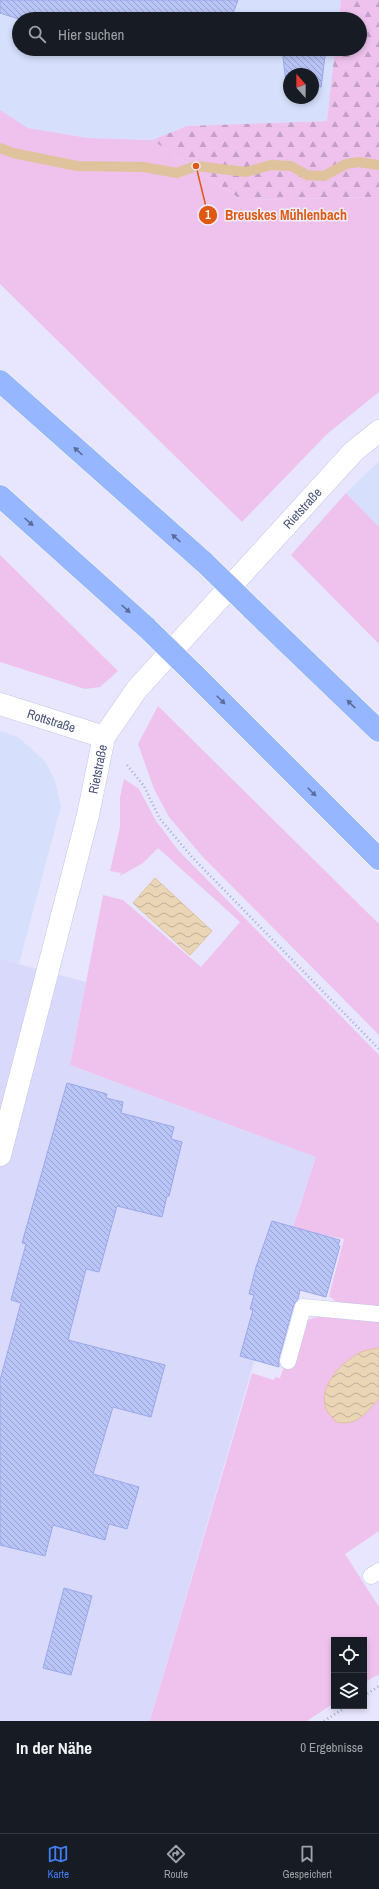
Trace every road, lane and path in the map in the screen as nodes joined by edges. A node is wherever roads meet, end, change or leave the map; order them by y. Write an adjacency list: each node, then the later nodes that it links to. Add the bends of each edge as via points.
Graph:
1 (0, 381): 5 (highway, one-way to 1, bridge, via 205,564)
2 (379, 431): 6 (street, Rietstraße, via 354,451 137,689)
3 (0, 496): 7 (highway, one-way to 7, bridge, via 147,628)
4 (0, 704): 6 (street, Rottstraße)
5 (379, 731)
6 (104, 737): 8 (path, via 144,786 160,819 192,857); 9 (street, Rietstraße, via 88,815)
7 (379, 859)
8 (379, 1049)
9 (0, 1155)
10 (379, 1314): 11 (lane, via 303,1307)
11 (288, 1361)
12 (379, 1686): 13 (path)
13 (367, 1694)
14 (343, 1709): 15 (path)
15 (324, 1721)

